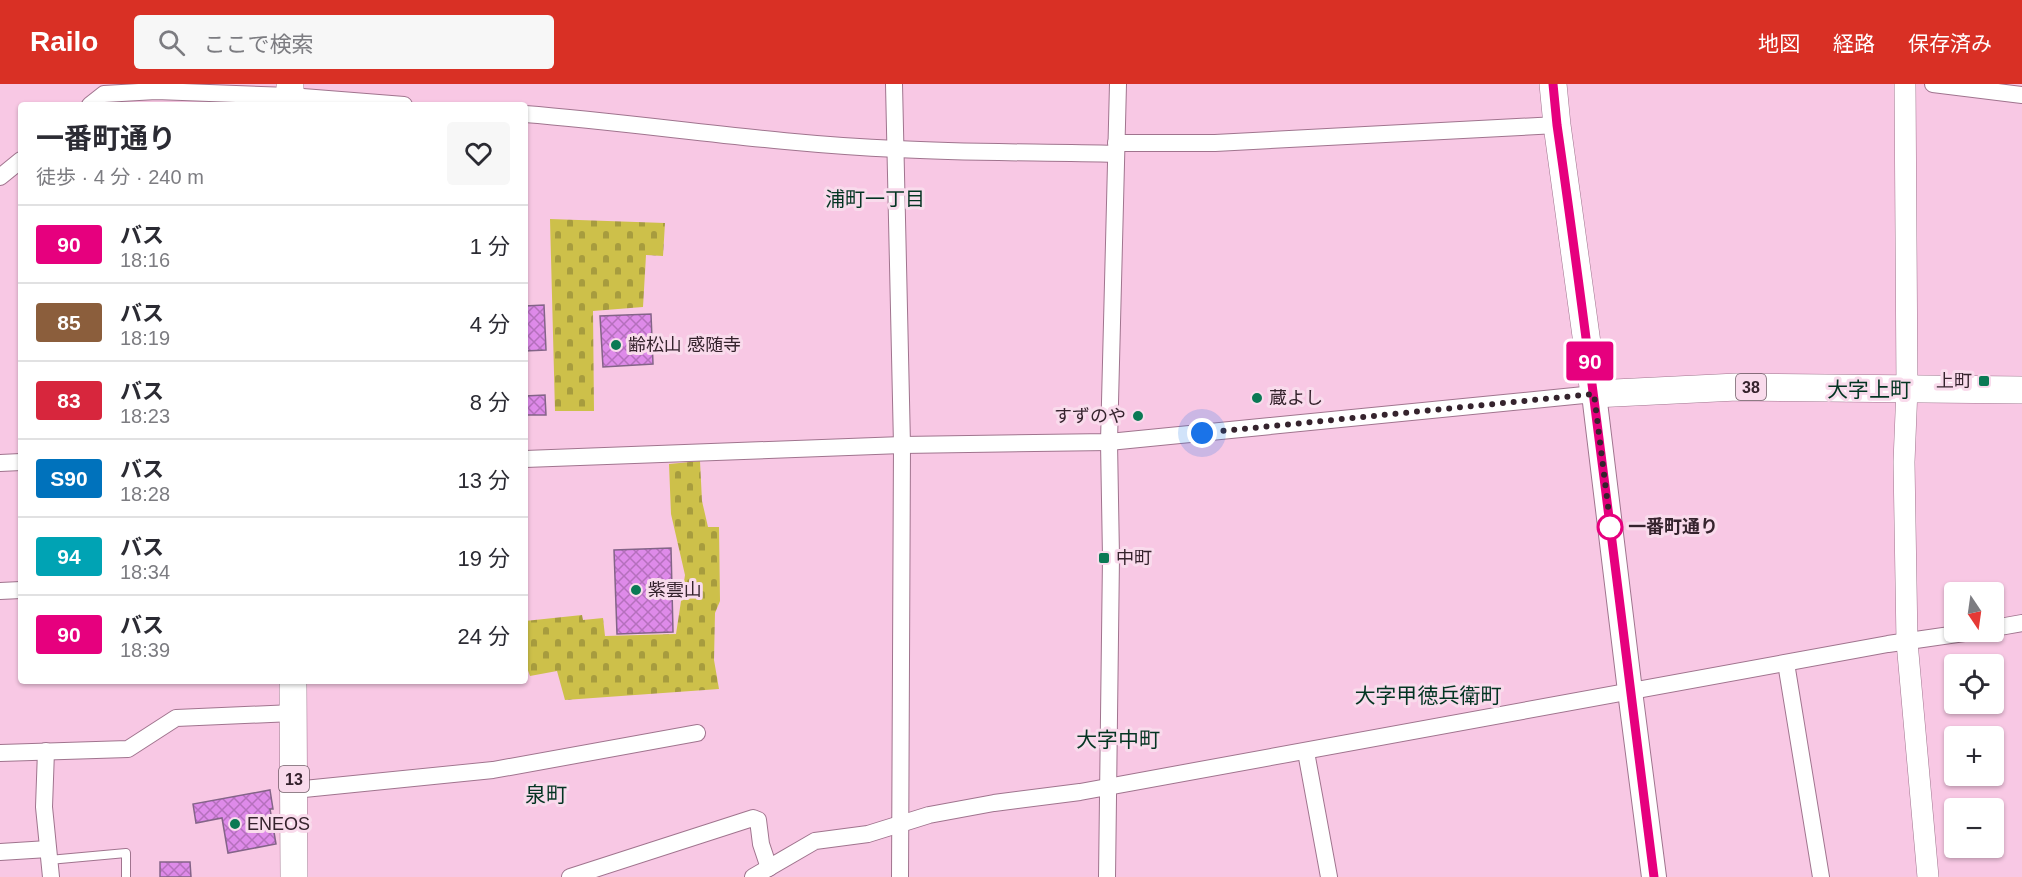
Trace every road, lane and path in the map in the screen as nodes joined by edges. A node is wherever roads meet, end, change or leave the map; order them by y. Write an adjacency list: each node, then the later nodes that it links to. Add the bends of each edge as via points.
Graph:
1 (894, 84): 14 (street)
2 (1118, 84): 13 (street)
3 (1553, 84): 12 (main road)
4 (1905, 84): 17 (street)
5 (1933, 84): 8 (street)
6 (104, 89): 7 (street); 9 (street)
7 (290, 95): 10 (street)
8 (2022, 95)
9 (93, 102)
10 (370, 102)
11 (528, 114): 14 (street)
12 (1557, 125): 13 (street); 19 (main road)
13 (1116, 148): 14 (street); 20 (street)
14 (896, 149): 21 (street)
15 (18, 162): 16 (street)
16 (0, 177)
17 (1907, 388): 18 (main road, 38); 19 (main road, 38, via 1737,387); 30 (street)
18 (2022, 390)
19 (1594, 394): 20 (street); 33 (main road)
20 (1109, 442): 21 (street); 39 (street)
21 (902, 445): 22 (street); 41 (street)
22 (528, 459)
23 (18, 462): 24 (street)
24 (0, 464)
25 (18, 590): 26 (street)
26 (0, 591)
27 (2022, 623): 28 (street)
28 (2004, 626)
29 (1944, 636): 30 (street)
30 (1907, 642): 31 (street); 55 (street)
31 (1786, 663): 33 (street); 54 (street)
32 (293, 684): 34 (main road, 13)
33 (1630, 691): 37 (street); 53 (main road)
34 (293, 713): 36 (street, via 176,718 128,748); 40 (main road, 13)
35 (697, 733): 40 (street, via 493,770)
36 (46, 751): 38 (street); 43 (street, via 44,807)
37 (1306, 752): 39 (street); 52 (street)
38 (0, 753)
39 (1108, 786): 41 (street, via 994,803); 51 (street)
40 (294, 790): 47 (main road, 13)
41 (902, 824): 44 (street, via 868,834 815,840); 50 (street)
42 (0, 852): 43 (street)
43 (49, 854): 45 (street); 46 (lane, via 126,853)
44 (769, 868): 48 (street, via 758,820 753,818); 49 (street)
45 (51, 877)
46 (126, 877)
47 (294, 877)
48 (570, 877)
49 (753, 877)
50 (900, 877)
51 (1107, 877)
52 (1329, 877)
53 (1654, 877)
54 (1821, 877)
55 (1928, 877)

